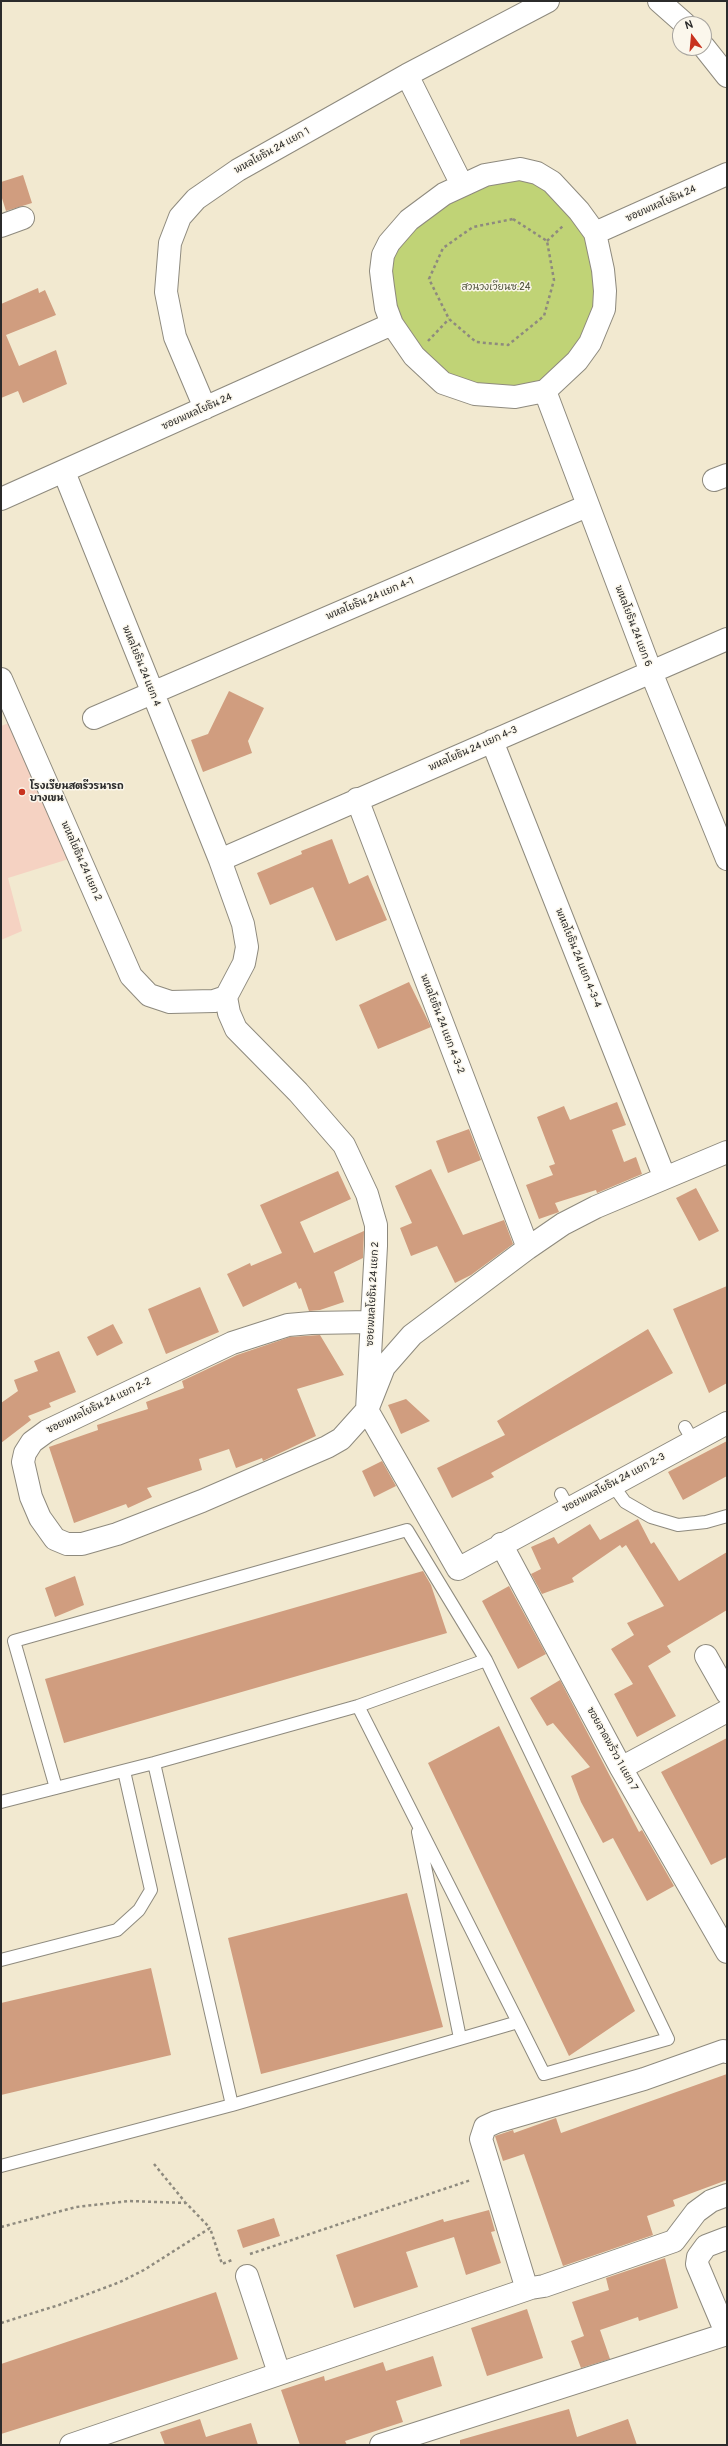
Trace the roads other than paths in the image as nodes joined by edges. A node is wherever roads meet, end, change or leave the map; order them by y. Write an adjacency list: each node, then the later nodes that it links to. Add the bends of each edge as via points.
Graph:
1 (548, 1): 5 (street, พหลโยธิน 24 แยก 1)
2 (659, 1): 3 (street)
3 (676, 16)
4 (712, 56): 6 (street)
5 (407, 75): 8 (street); 14 (street, พหลโยธิน 24 แยก 1, via 217,182 196,198 180,217 170,243 166,292 176,337)
6 (727, 76)
7 (727, 176): 11 (street, ซอยพหลโยธิน 24)
8 (462, 185): 11 (street, via 504,170 520,169 536,173 552,182 567,196); 12 (street, via 426,205 389,243 383,255 381,271 386,308)
9 (23, 218): 10 (street)
10 (1, 226)
11 (595, 233): 13 (street, via 605,292 599,323 590,343 577,361)
12 (392, 324): 13 (street, via 414,356 443,383 458,390 497,397 515,397); 14 (street, ซอยพหลโยธิน 24)
13 (545, 391): 17 (street, พหลโยธิน 24 แยก 6)
14 (205, 408): 15 (street, ซอยพหลโยธิน 24)
15 (64, 472): 16 (street, ซอยพหลโยธิน 24); 21 (street, พหลโยธิน 24 แยก 4)
16 (1, 499)
17 (587, 506): 19 (street, พหลโยธิน 24 แยก 6); 21 (street, พหลโยธิน 24 แยก 4-1)
18 (727, 639): 19 (street, พหลโยธิน 24 แยก 4-3)
19 (651, 672): 23 (street, พหลโยธิน 24 แยก 4-3); 25 (street, พหลโยธิน 24 แยก 6)
20 (1, 679): 27 (street, พหลโยธิน 24 แยก 2, via 131,976 149,995 170,1002 214,1001)
21 (152, 692): 22 (street, พหลโยธิน 24 แยก 4-1); 26 (street, พหลโยธิน 24 แยก 4)
22 (94, 718)
23 (492, 740): 24 (street, พหลโยธิน 24 แยก 4-3); 29 (street, พหลโยธิน 24 แยก 4-3-4)
24 (357, 799): 26 (street, พหลโยธิน 24 แยก 4-3); 30 (street, พหลโยธิน 24 แยก 4-3-2)
25 (727, 859)
26 (220, 860): 27 (street, via 243,924 247,947 244,963)
27 (226, 996): 31 (street, ซอยพหลโยธิน 24 แยก 2, via 229,1013 236,1029 329,1127 344,1145 355,1166 376,1225)
28 (727, 1152): 29 (street)
29 (664, 1176): 30 (street, via 570,1221)
30 (528, 1248): 32 (street, via 412,1335 384,1367)
31 (371, 1322): 32 (street, ซอยพหลโยธิน 24 แยก 2); 32 (street, ซอยพหลโยธิน 24 แยก 2-2, via 311,1322 288,1325 232,1343 47,1431 32,1442 23,1462 40,1518 55,1539 67,1544 82,1544 117,1534 202,1501 327,1447 341,1438)
32 (367, 1410): 36 (street, via 458,1569)
33 (727, 1423): 34 (street, ซอยพหลโยธิน 24 แยก 2-3, via 689,1434)
34 (612, 1484): 35 (lane, via 625,1502 651,1516 678,1525 706,1522); 36 (street, ซอยพหลโยธิน 24 แยก 2-3, via 565,1501)
35 (727, 1516)
36 (500, 1544): 43 (street, ซอยลาดพร้าว 1 แยก 7)
37 (706, 1656): 39 (street)
38 (486, 1660): 40 (lane); 45 (lane, via 407,1530 14,1641); 50 (lane, via 668,2039 544,2074)
39 (727, 1693)
40 (358, 1706): 42 (lane); 47 (lane)
41 (727, 1710): 43 (street)
42 (154, 1763): 44 (lane); 53 (lane)
43 (621, 1768): 48 (street, ซอยลาดพร้าว 1 แยก 7)
44 (124, 1771): 45 (lane); 49 (lane, via 151,1890 139,1910 117,1930)
45 (56, 1788): 46 (lane)
46 (1, 1802)
47 (415, 1817): 50 (lane); 51 (lane)
48 (727, 1952)
49 (1, 1960)
50 (518, 2022): 51 (lane)
51 (460, 2038): 53 (lane)
52 (727, 2052): 58 (street, via 723,2051 644,2079 513,2116 485,2127 481,2139 490,2174 525,2283)
53 (232, 2105): 54 (lane)
54 (1, 2166)
55 (727, 2195): 58 (street, via 711,2201 696,2212 674,2241 544,2286)
56 (727, 2238): 59 (street, via 706,2246 698,2257 698,2264)
57 (243, 2264): 60 (street)
58 (531, 2288): 60 (street)
59 (727, 2335): 62 (street)
60 (279, 2373): 61 (street)
61 (71, 2445)
62 (381, 2445)

